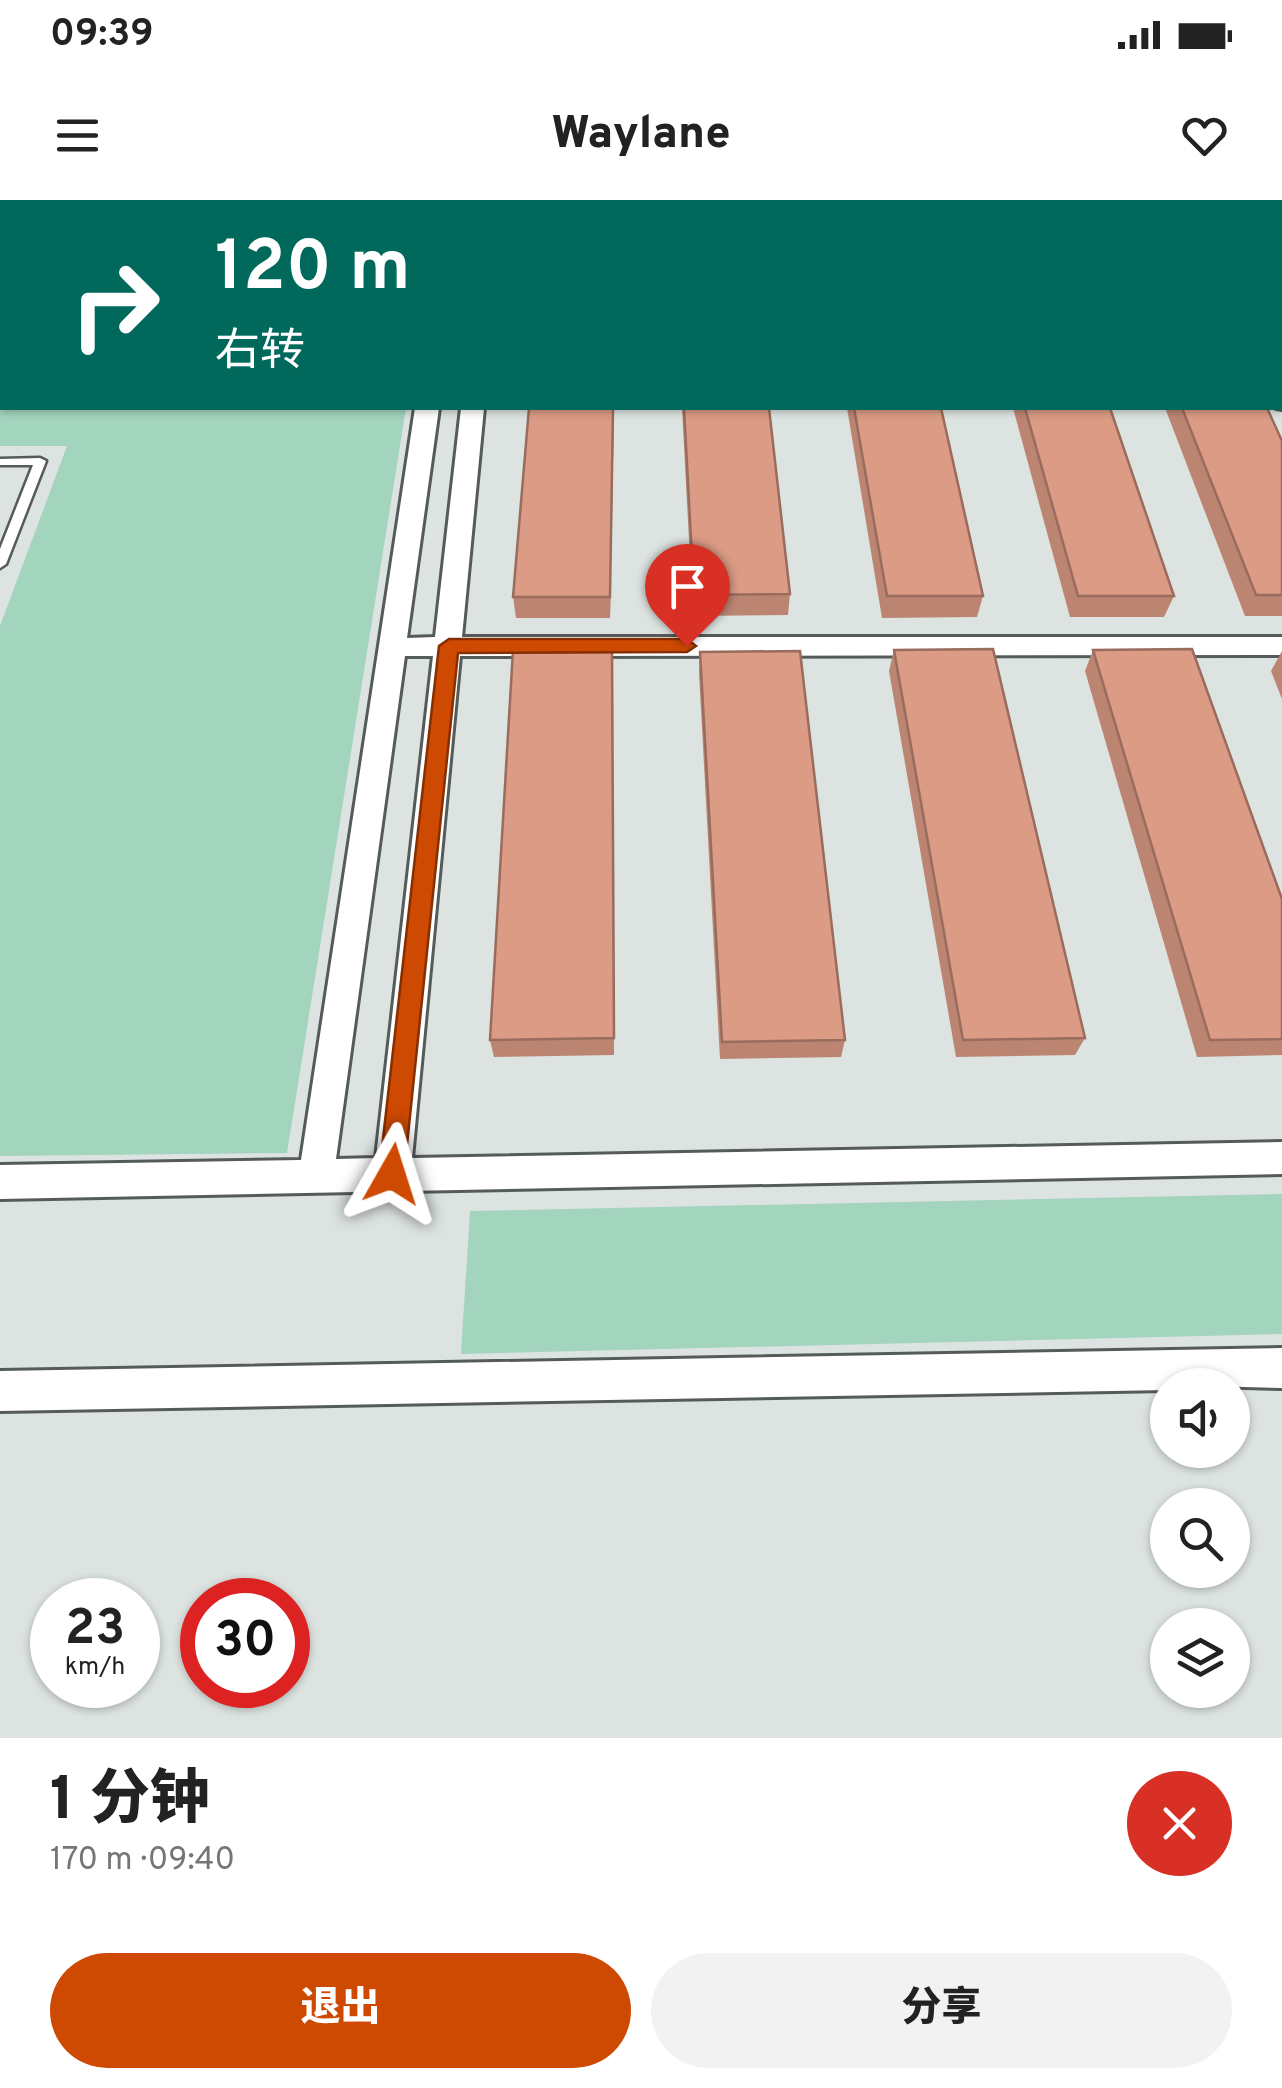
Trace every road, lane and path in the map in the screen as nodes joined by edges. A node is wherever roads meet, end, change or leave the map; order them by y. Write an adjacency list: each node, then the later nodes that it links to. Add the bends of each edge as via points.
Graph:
1 (427, 410): 7 (street)
2 (473, 410): 5 (street)
3 (0, 462): 4 (lane, via 40,461)
4 (0, 564)
5 (449, 646): 6 (street); 7 (street); 9 (street)
6 (1282, 646)
7 (392, 647): 10 (street)
8 (1282, 1158): 9 (street)
9 (392, 1174): 10 (street)
10 (316, 1176): 11 (street)
11 (0, 1182)
12 (1282, 1368): 13 (street)
13 (0, 1391)

